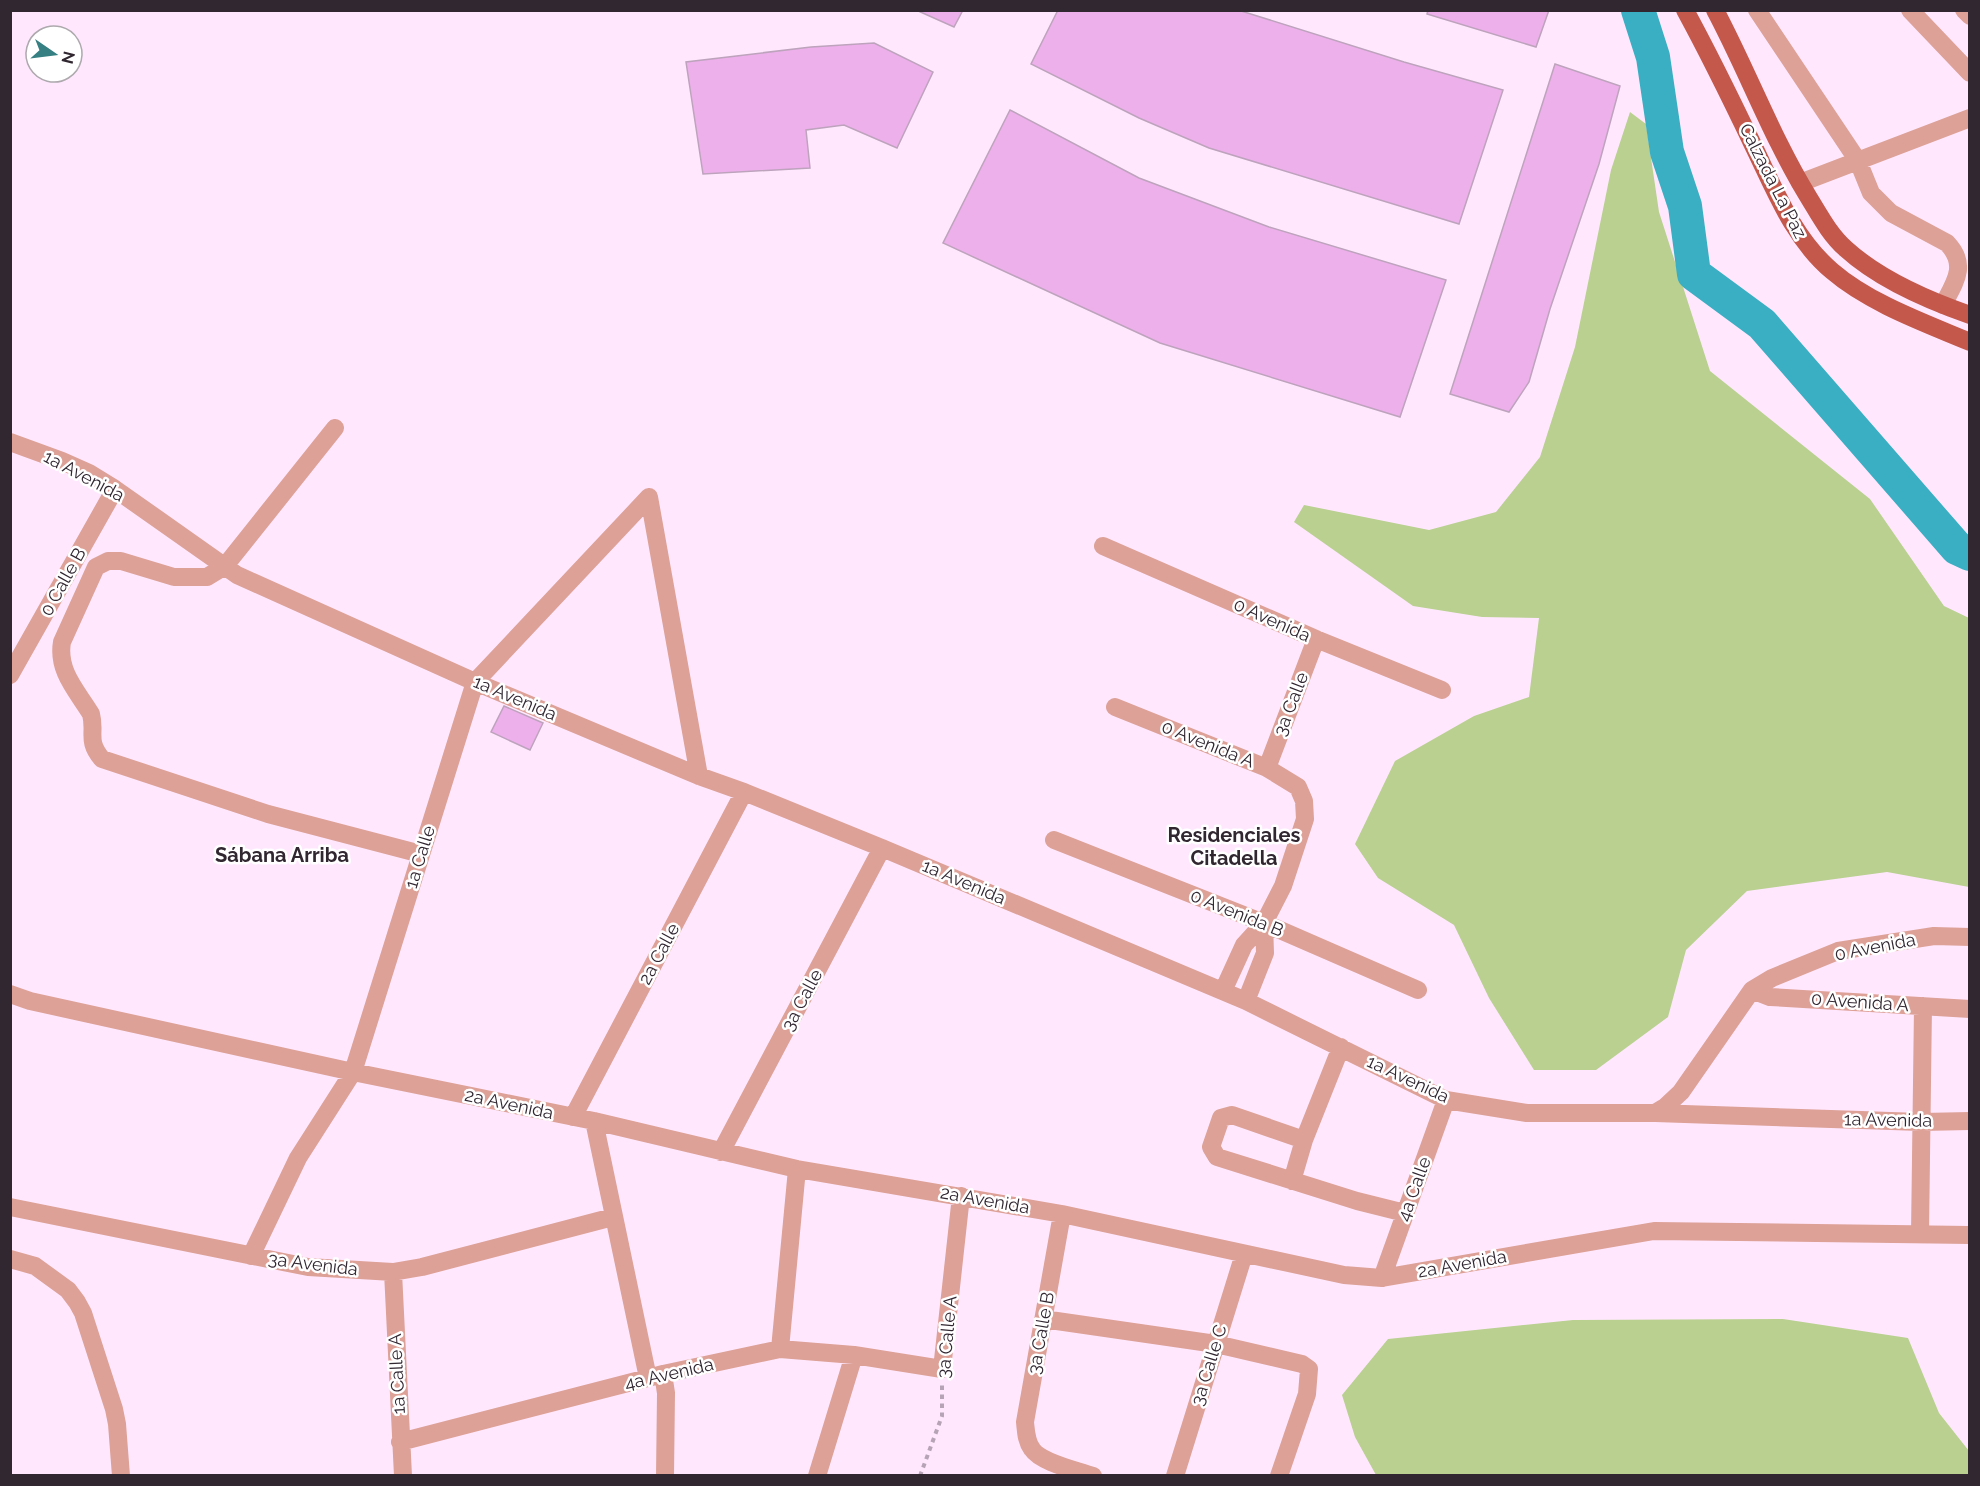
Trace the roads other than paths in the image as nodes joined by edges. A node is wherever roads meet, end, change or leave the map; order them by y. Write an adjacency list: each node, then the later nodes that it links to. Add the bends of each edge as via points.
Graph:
1 (1685, 10): 13 (main road, Calzada La Paz, via 1802,240 1851,285)
2 (1715, 10): 10 (main road, Calzada La Paz)
3 (1757, 10): 9 (street)
4 (1910, 10): 7 (street)
5 (1964, 10): 6 (street)
6 (1970, 16)
7 (1970, 73)
8 (1970, 118): 9 (street)
9 (1858, 160): 10 (street); 11 (street, via 1871,193 1891,213 1953,249 1959,265)
10 (1800, 183): 11 (main road, Calzada La Paz, via 1845,249 1880,274)
11 (1943, 305): 12 (main road, Calzada La Paz)
12 (1970, 315)
13 (1970, 342)
14 (334, 428): 18 (street)
15 (10, 442): 16 (street, 1a Avenida, via 62,460)
16 (115, 489): 18 (street, 1a Avenida); 20 (street, 0 Calle B)
17 (1103, 546): 19 (street, 0 Avenida)
18 (225, 566): 21 (street, 1a Avenida, via 237,575); 29 (street, via 207,577 174,577 121,561 108,561 96,567 62,642 60,655 61,666 91,714 94,750 102,759 268,814)
19 (1316, 639): 22 (street, 0 Avenida); 24 (street, 3a Calle)
20 (10, 675)
21 (475, 682): 25 (street, 1a Avenida); 25 (street, 1a Calle, via 648,497); 29 (street, 1a Calle)
22 (1442, 690)
23 (1115, 707): 24 (street, 0 Avenida A)
24 (1267, 768): 30 (street, 0 Avenida A, via 1298,787 1305,819 1284,886)
25 (699, 776): 26 (street, 1a Avenida)
26 (744, 792): 28 (street, 1a Avenida); 43 (street, 2a Calle)
27 (1054, 840): 30 (street, 0 Avenida B)
28 (882, 848): 34 (street, 1a Avenida); 48 (street, 3a Calle)
29 (421, 854): 40 (street, 1a Calle)
30 (1264, 924): 32 (street, 0 Avenida B); 34 (street, via 1244,945); 36 (street, via 1265,953)
31 (1970, 937): 33 (street, 0 Avenida, via 1934,936 1838,951)
32 (1418, 990)
33 (1752, 990): 37 (street, 0 Avenida A, via 1770,997); 42 (street, via 1681,1092)
34 (1223, 991): 36 (street, 1a Avenida)
35 (10, 994): 40 (street, 2a Avenida)
36 (1246, 1000): 39 (street, 1a Avenida)
37 (1923, 1006): 38 (street, 0 Avenida A); 46 (street)
38 (1970, 1009)
39 (1341, 1047): 41 (street, 1a Avenida); 47 (street)
40 (353, 1072): 43 (street, 2a Avenida); 59 (street, 1a Calle, via 298,1158)
41 (1446, 1100): 42 (street, 1a Avenida, via 1527,1113); 53 (street, 4a Calle)
42 (1655, 1113): 46 (street, 1a Avenida)
43 (573, 1117): 45 (street, 2a Avenida)
44 (1970, 1121): 46 (street, 1a Avenida)
45 (594, 1122): 48 (street, 2a Avenida); 55 (street)
46 (1921, 1122): 56 (street)
47 (1304, 1140): 50 (street); 50 (street, via 1232,1114 1221,1118 1211,1147 1217,1157)
48 (721, 1152): 49 (street, 2a Avenida)
49 (797, 1169): 51 (street, 2a Avenida); 65 (street)
50 (1292, 1181): 53 (street)
51 (961, 1196): 54 (street, 2a Avenida); 67 (street, 3a Calle A)
52 (10, 1207): 59 (street, 3a Avenida)
53 (1405, 1213): 62 (street, 4a Calle)
54 (1062, 1214): 58 (street, 2a Avenida); 63 (street, 3a Calle B)
55 (613, 1217): 61 (street, 3a Avenida); 68 (street)
56 (1920, 1234): 57 (street, 2a Avenida); 62 (street, 2a Avenida, via 1654,1231)
57 (1970, 1235)
58 (1244, 1254): 62 (street, 2a Avenida, via 1344,1275); 64 (street, 3a Calle C)
59 (251, 1256): 61 (street, 3a Avenida, via 308,1267)
60 (10, 1259): 70 (street, via 35,1266 53,1278 68,1290 83,1313 114,1409)
61 (393, 1272): 69 (street, 1a Calle A)
62 (1382, 1278)
63 (1043, 1319): 64 (street); 74 (street, 3a Calle B, via 1025,1422 1027,1439 1033,1451 1045,1460)
64 (1216, 1344): 75 (street, 3a Calle C); 76 (street, via 1302,1364 1309,1369 1306,1394)
65 (780, 1349): 66 (street, 4a Avenida); 68 (street, 4a Avenida)
66 (854, 1355): 67 (street, 4a Avenida); 73 (street)
67 (942, 1369)
68 (656, 1376): 69 (street, 4a Avenida); 72 (street, via 666,1393)
69 (400, 1442): 71 (street, 1a Calle A)
70 (121, 1476)
71 (402, 1476)
72 (665, 1476)
73 (817, 1476)
74 (1093, 1476)
75 (1174, 1476)
76 (1279, 1476)

